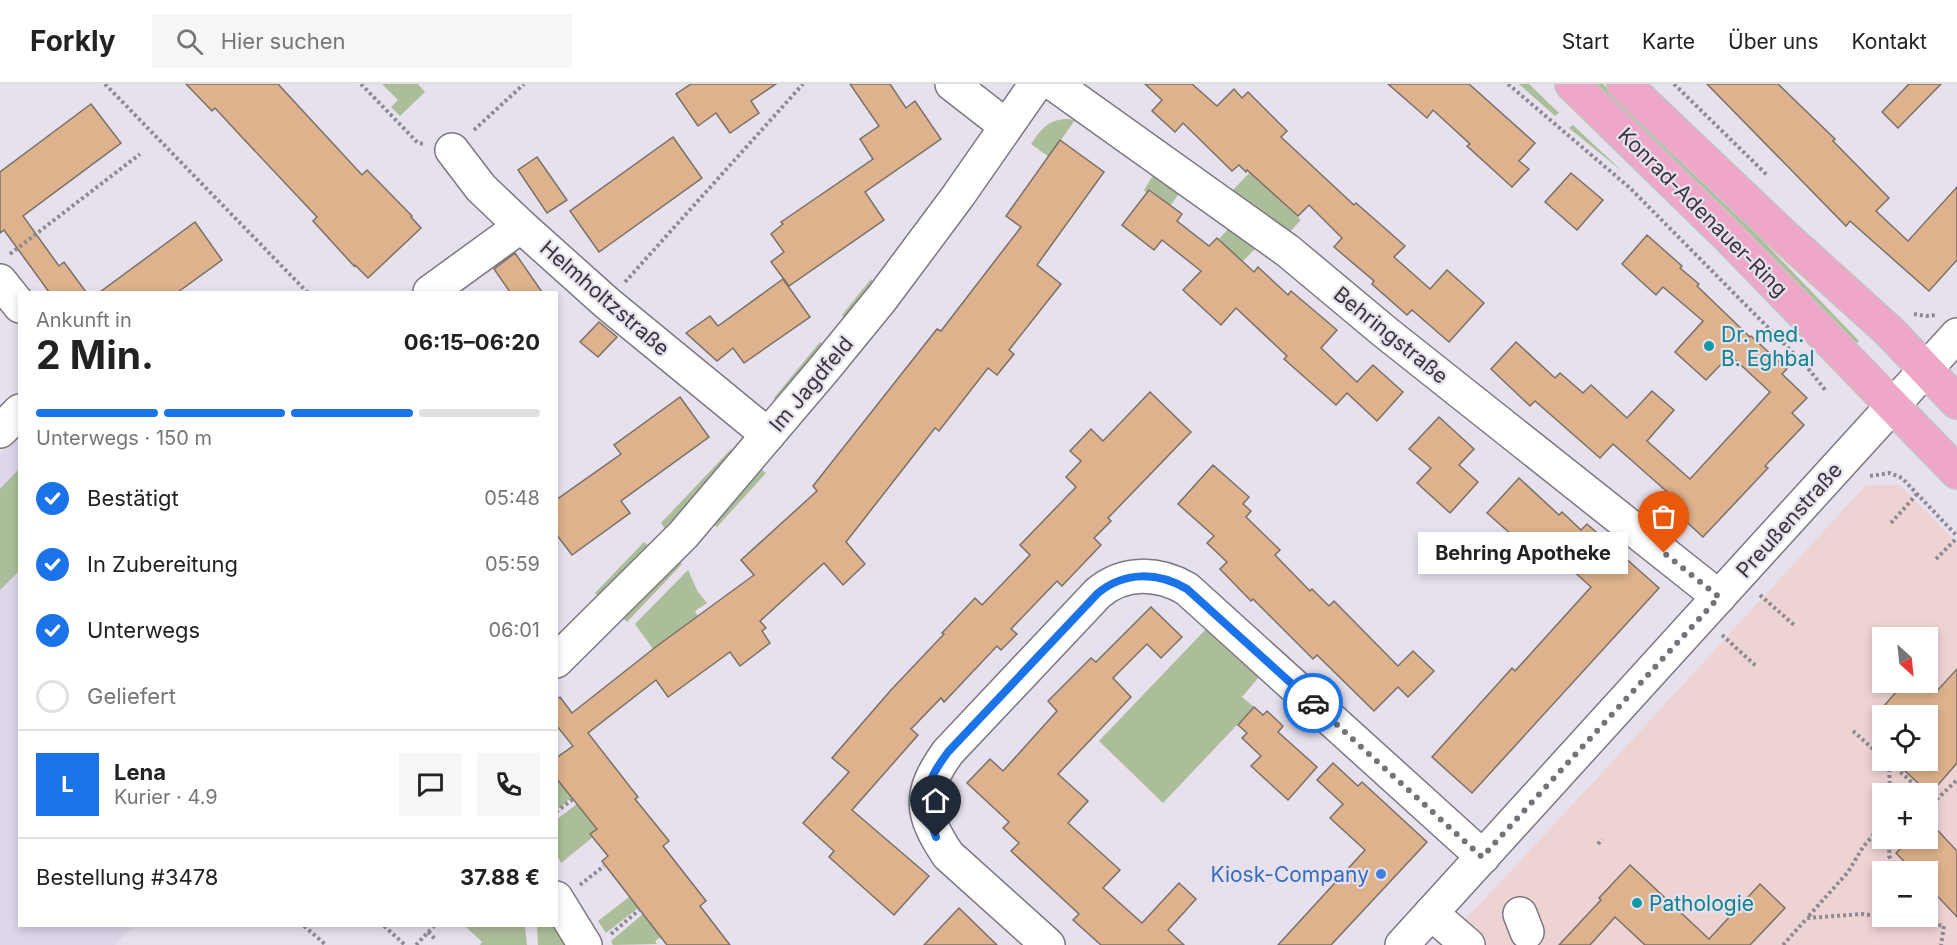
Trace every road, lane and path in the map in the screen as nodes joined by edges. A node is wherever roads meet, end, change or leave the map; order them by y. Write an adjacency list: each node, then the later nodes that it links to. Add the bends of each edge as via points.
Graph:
1 (105, 84): 19 (path)
2 (361, 84): 13 (path, via 418,143)
3 (524, 84): 13 (path)
4 (803, 84): 18 (path)
5 (952, 84): 12 (street)
6 (1036, 84): 12 (street, Im Jagdfeld)
7 (1053, 84): 38 (street, Behringstraße, via 1288,251 1577,483)
8 (1508, 84): 25 (path, via 1630,188)
9 (1572, 84): 27 (main road, Konrad-Adenauer-Ring)
10 (1624, 84): 24 (main road, Konrad-Adenauer-Ring)
11 (1674, 84): 15 (path)
12 (1006, 126): 30 (street, Im Jagdfeld, via 882,298)
13 (452, 150): 16 (street, Helmholtzstraße, via 481,188)
14 (140, 154): 17 (path)
15 (1770, 178)
16 (521, 226): 20 (street); 30 (street, Helmholtzstraße, via 607,303)
17 (2, 270): 21 (street)
18 (625, 283)
19 (306, 291)
20 (431, 291)
21 (18, 302)
22 (1910, 313): 23 (path)
23 (1949, 324): 24 (street, Preußenstraße)
24 (1925, 369): 26 (main road, Konrad-Adenauer-Ring); 27 (street, Preußenstraße)
25 (1826, 391)
26 (1957, 402)
27 (1893, 405): 31 (main road, Konrad-Adenauer-Ring); 38 (street, Preußenstraße)
28 (18, 413): 29 (street)
29 (0, 430)
30 (768, 435): 40 (street, Im Jagdfeld, via 683,535)
31 (1957, 472)
32 (1868, 477): 33 (path, via 1890,473 1902,478)
33 (1917, 494): 34 (path); 35 (path)
34 (1891, 523)
35 (1957, 537): 36 (path)
36 (1936, 559)
37 (1757, 592): 39 (path)
38 (1710, 607): 41 (path); 53 (street, Preußenstraße)
39 (1794, 625)
40 (558, 659)
41 (1756, 666)
42 (1853, 731): 43 (path)
43 (1872, 748)
44 (1899, 771): 46 (path)
45 (1957, 780): 47 (path)
46 (1913, 783)
47 (1938, 798)
48 (573, 799): 49 (path)
49 (558, 811)
50 (1872, 837): 58 (path, via 1848,872)
51 (1602, 839): 52 (path)
52 (1598, 844)
53 (1482, 857): 64 (street, Preußenstraße); 70 (street, via 1187,589 1174,581 1136,576 1108,585 1098,593 948,752 927,787 928,815 948,855)
54 (604, 866): 55 (path)
55 (565, 894): 66 (street)
56 (639, 910): 66 (path)
57 (1872, 915): 58 (path)
58 (1807, 918): 72 (path)
59 (1938, 925): 73 (path, via 1944,926)
60 (305, 927): 67 (path)
61 (385, 927): 68 (path)
62 (433, 927): 63 (path)
63 (428, 932): 65 (path); 69 (path)
64 (1415, 935): 71 (street)
65 (435, 939)
66 (594, 943)
67 (326, 945)
68 (405, 945)
69 (416, 945)
70 (1048, 945)
71 (1467, 945)
72 (1783, 945)
73 (1941, 945)

